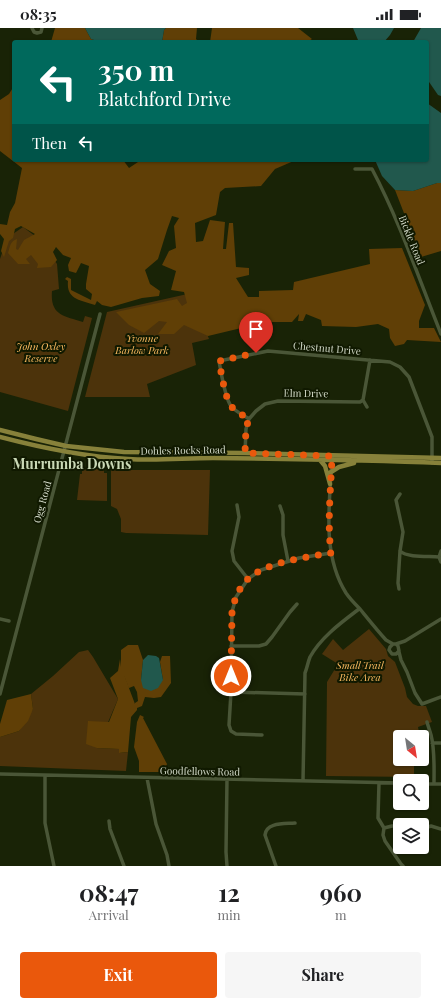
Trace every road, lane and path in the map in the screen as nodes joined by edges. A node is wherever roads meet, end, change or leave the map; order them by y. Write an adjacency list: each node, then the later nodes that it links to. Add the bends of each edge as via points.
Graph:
1 (32, 28): 2 (street, via 37,33 41,32)
2 (42, 28)
3 (355, 169): 5 (street, Bickle Road, via 372,169 406,245)
4 (100, 314): 12 (street, Ogg Road)
5 (441, 334)
6 (370, 360): 7 (street); 9 (street, Chestnut Drive, via 268,351 219,361 230,405); 18 (street, Chestnut Drive, via 390,362 400,367 409,377 432,437)
7 (363, 400): 8 (street); 9 (street, Elm Drive, via 278,401 265,404)
8 (367, 407)
9 (249, 419): 14 (street)
10 (0, 430): 12 (main road, Dohles Rocks Road)
11 (0, 437): 13 (main road, Dohles Rocks Road)
12 (66, 446): 13 (street, Ogg Road); 14 (main road, Dohles Rocks Road, via 124,452)
13 (64, 452): 17 (main road, Dohles Rocks Road, via 129,459); 48 (street, Ogg Road)
14 (245, 453): 15 (main road, Dohles Rocks Road)
15 (332, 458): 17 (main road, Dohles Rocks Road); 18 (main road, Dohles Rocks Road); 19 (main road, Dohles Rocks Road); 21 (street)
16 (441, 458): 18 (main road, Dohles Rocks Road)
17 (320, 460): 22 (main road, via 325,466)
18 (432, 460): 19 (main road, Dohles Rocks Road); 20 (main road, Dohles Rocks Road)
19 (359, 461): 21 (main road, via 338,467)
20 (441, 463)
21 (331, 472): 22 (street)
22 (330, 484): 28 (street)
23 (400, 494): 26 (street, via 396,500 403,532)
24 (237, 505): 32 (street, via 239,517 232,551 234,561)
25 (280, 506): 30 (street)
26 (400, 551): 29 (street, via 409,555); 33 (street)
27 (441, 551): 29 (street)
28 (331, 553): 30 (street); 35 (street, via 341,583 350,599)
29 (440, 557): 31 (street)
30 (288, 561): 32 (street, via 261,570)
31 (441, 562)
32 (248, 578): 42 (street, via 233,604)
33 (399, 589)
34 (297, 604): 42 (street, via 266,644)
35 (359, 608): 39 (street); 49 (street, via 319,644 310,658 306,672)
36 (0, 619): 38 (street)
37 (441, 619): 40 (street)
38 (9, 621)
39 (386, 640): 41 (street); 43 (street)
40 (405, 642): 41 (street); 44 (street)
41 (394, 644): 43 (street); 44 (street)
42 (231, 646): 47 (street)
43 (389, 648): 45 (street)
44 (399, 650): 45 (street); 46 (street)
45 (395, 655): 46 (street)
46 (401, 660): 50 (street, via 422,704)
47 (231, 692): 49 (street); 52 (street, via 231,731 236,734)
48 (0, 694)
49 (305, 694): 59 (street)
50 (441, 697)
51 (427, 722): 53 (street)
52 (262, 735)
53 (432, 743): 54 (street); 63 (street)
54 (441, 743)
55 (0, 774): 56 (street, Goodfellows Road)
56 (45, 776): 57 (street, Goodfellows Road); 71 (street, via 45,824)
57 (147, 778): 58 (street, Goodfellows Road); 73 (street, via 156,824)
58 (227, 779): 59 (street, Goodfellows Road); 74 (street)
59 (303, 781): 60 (street, Goodfellows Road)
60 (379, 783): 61 (street, Goodfellows Road); 69 (street, via 377,816)
61 (393, 783)
62 (429, 784): 63 (street)
63 (434, 784): 64 (street)
64 (441, 784)
65 (109, 821): 72 (street)
66 (295, 823): 75 (street, via 278,824 265,831)
67 (393, 826): 69 (street)
68 (429, 827): 70 (street)
69 (384, 828): 76 (street, via 385,842)
70 (441, 829)
71 (54, 866)
72 (124, 866)
73 (169, 866)
74 (227, 866)
75 (276, 866)
76 (403, 866)

